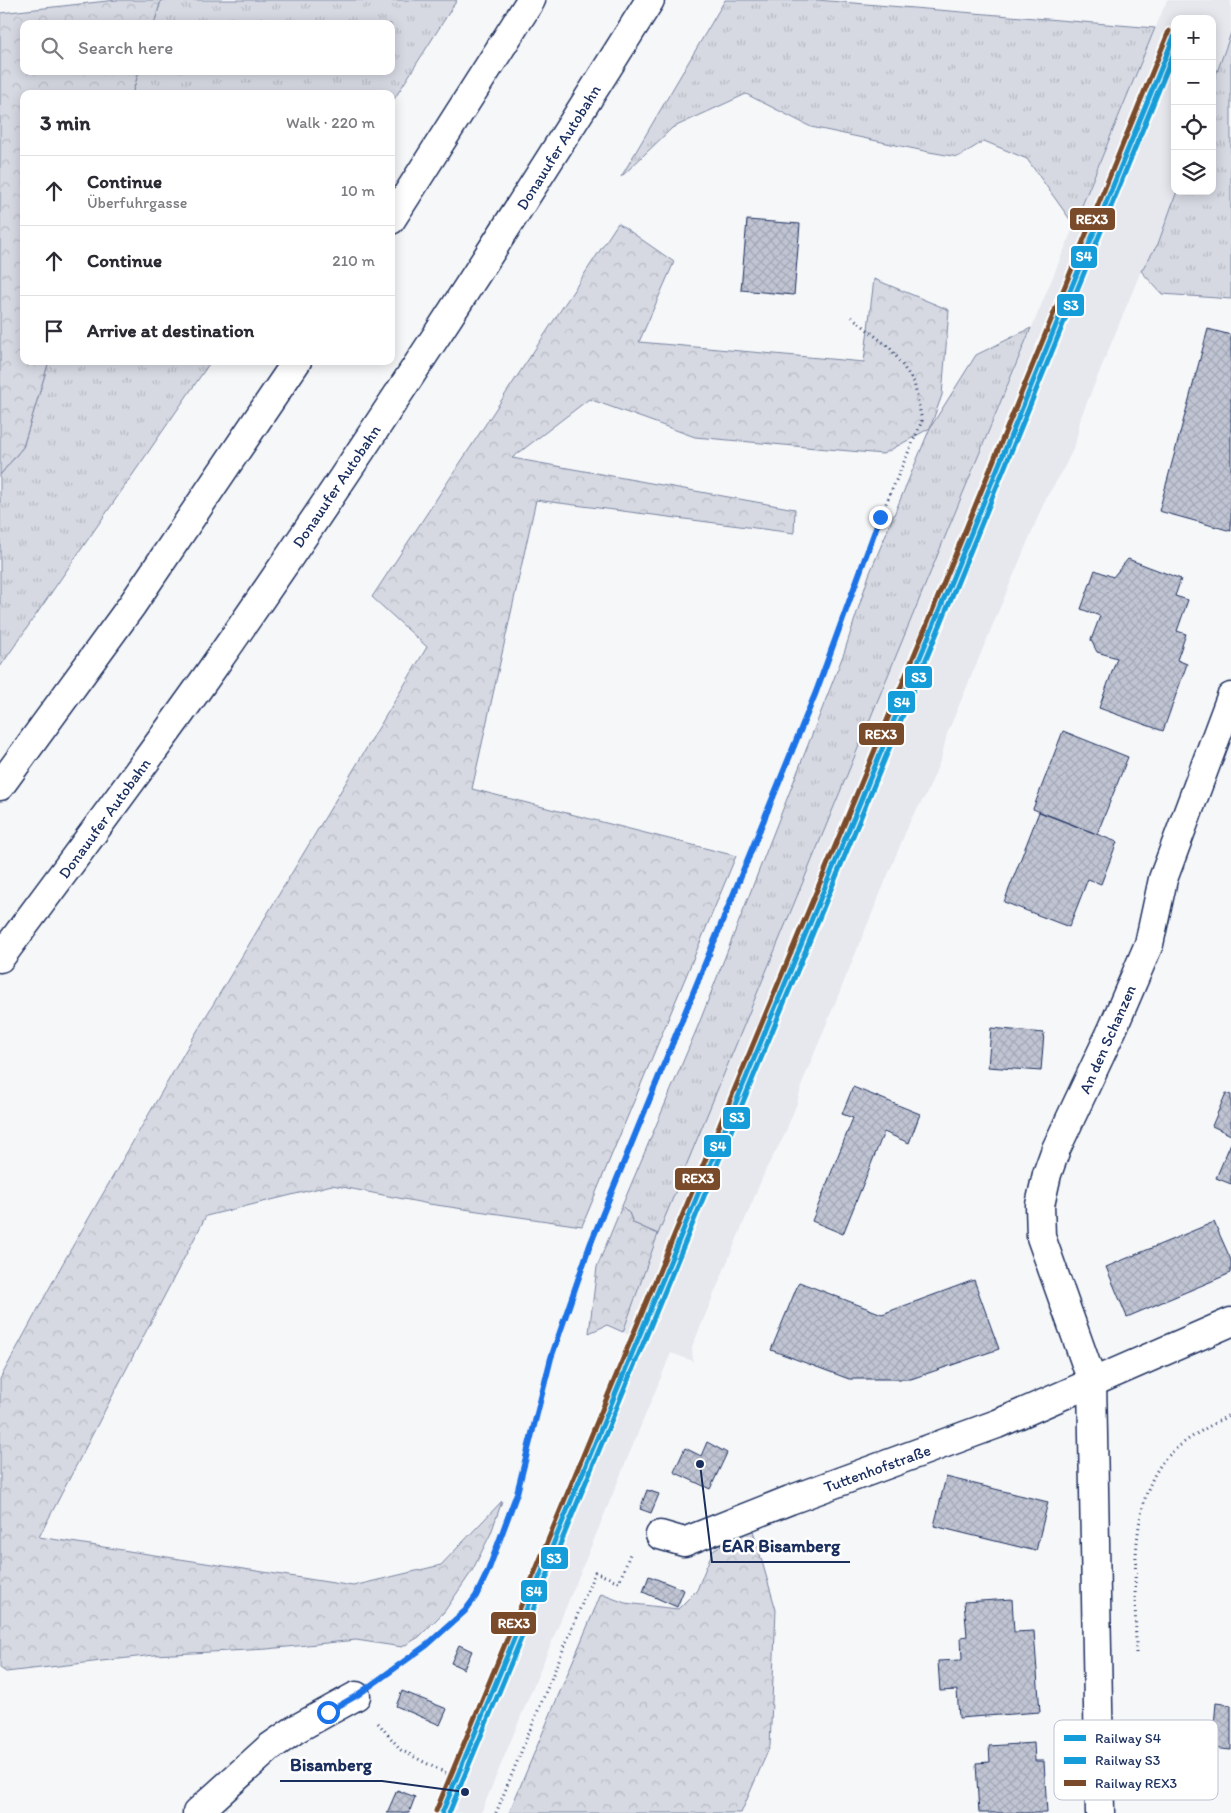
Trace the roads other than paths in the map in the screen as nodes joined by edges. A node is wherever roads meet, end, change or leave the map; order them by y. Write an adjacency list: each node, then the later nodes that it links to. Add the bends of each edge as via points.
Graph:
1 (531, 0): 3 (main road)
2 (650, 0): 7 (main road, Donauufer Autobahn, via 414,371 215,664)
3 (395, 214)
4 (294, 365): 6 (main road, via 132,605)
5 (1231, 697): 9 (main road, An den Schanzen, via 1162,879 1149,944 1056,1150 1040,1205 1041,1237)
6 (0, 786)
7 (0, 958)
8 (1231, 1322): 9 (main road, Tuttenhofstraße)
9 (1092, 1381): 10 (main road, Tuttenhofstraße, via 997,1424 684,1542); 12 (main road)
10 (660, 1535)
11 (356, 1696): 14 (main road, via 270,1747)
12 (1098, 1720)
13 (1100, 1800): 15 (main road)
14 (197, 1813)
15 (1100, 1813)

